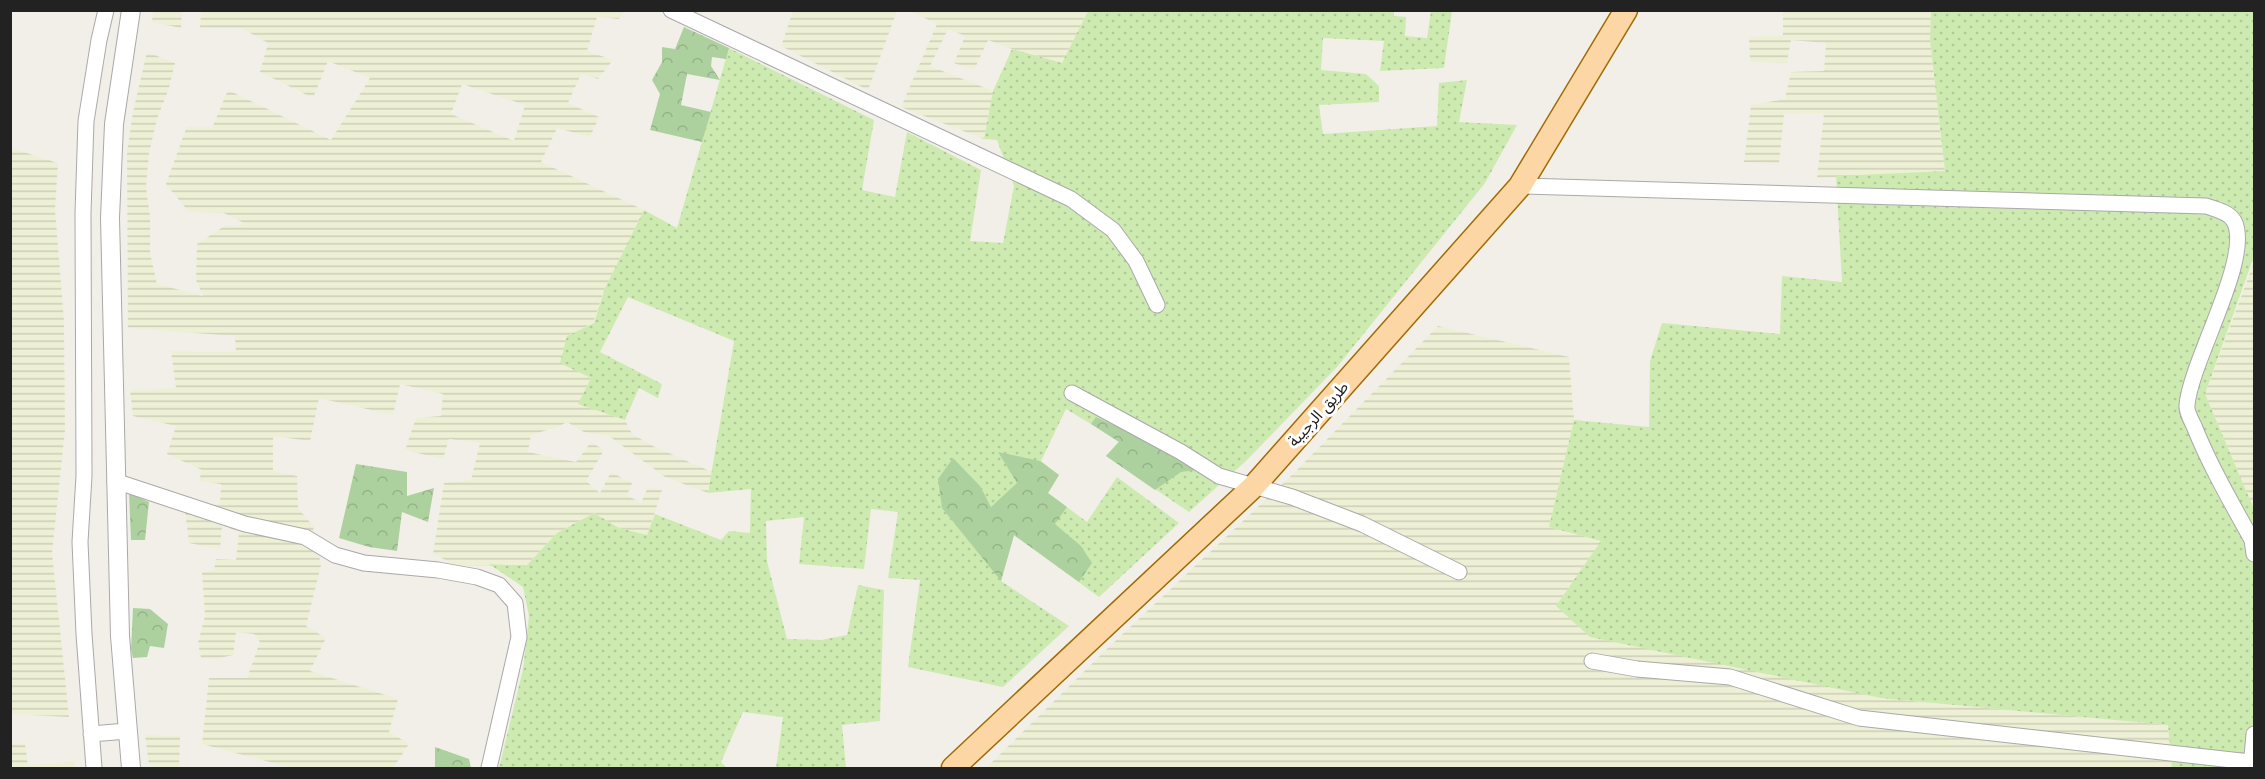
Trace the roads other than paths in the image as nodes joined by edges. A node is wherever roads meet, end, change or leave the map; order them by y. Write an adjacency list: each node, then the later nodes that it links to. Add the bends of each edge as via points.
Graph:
1 (106, 10): 14 (street, via 86,121 83,213 84,476 80,542)
2 (131, 10): 8 (street, via 114,124 110,218)
3 (671, 10): 6 (street, via 1071,199 1113,230 1136,261)
4 (1626, 10): 5 (main road, طريق الرجيبة)
5 (1520, 186): 9 (main road, طريق الرجيبة); 10 (street, via 2194,206 2220,210 2233,219 2237,231 2235,269 2195,369 2186,407 2208,460 2252,540)
6 (1157, 305)
7 (1072, 393): 9 (street, via 1219,476)
8 (115, 481): 13 (street, via 120,636); 19 (street, via 244,524 305,537 335,555 364,563 438,570 499,585 515,603 519,637)
9 (1252, 487): 11 (street, via 1292,497 1362,524); 20 (main road, طريق الرجيبة)
10 (2254, 554)
11 (1459, 572)
12 (1592, 661): 16 (street, via 1730,677 1859,718)
13 (128, 731): 14 (street); 18 (street)
14 (91, 734): 17 (street)
15 (2254, 734): 16 (street)
16 (2251, 765)
17 (94, 768)
18 (131, 768)
19 (489, 768)
20 (952, 768)

